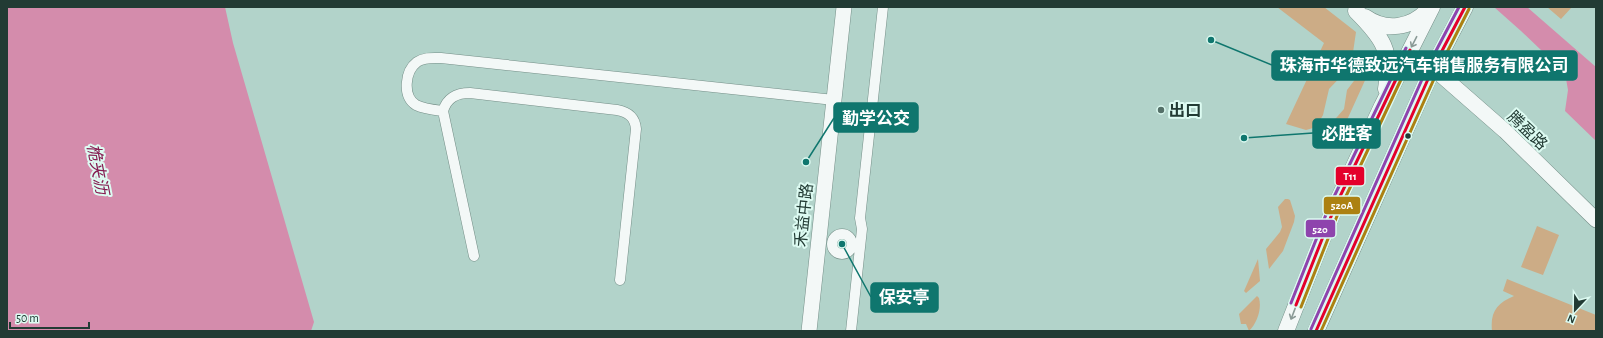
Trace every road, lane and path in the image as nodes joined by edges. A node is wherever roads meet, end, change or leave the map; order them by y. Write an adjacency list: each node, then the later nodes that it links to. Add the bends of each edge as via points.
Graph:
1 (844, 7): 7 (street, 禾益中路)
2 (883, 7): 12 (street, via 860,218 862,229)
3 (1431, 7): 4 (main road, via 1414,22 1391,27 1376,23); 8 (main road, one-way to 8)
4 (1354, 9): 8 (main road, via 1376,34 1388,57 1389,74)
5 (1462, 11): 6 (main road)
6 (1433, 68): 10 (street, 腾盈路, via 1505,131); 18 (main road)
7 (834, 100): 9 (street, via 441,58 418,61 412,67 406,85 411,100 417,105); 11 (street, 禾益中路)
8 (1382, 106): 17 (main road, one-way to 17, via 1334,209)
9 (444, 111): 13 (street); 14 (street, via 452,96 465,93 616,110 632,117 636,125 636,134)
10 (1596, 220)
11 (826, 241): 12 (street, via 842,254); 15 (street, 禾益中路)
12 (856, 246): 16 (street)
13 (474, 256)
14 (620, 280)
15 (809, 331)
16 (850, 331)
17 (1286, 331)
18 (1316, 331)

